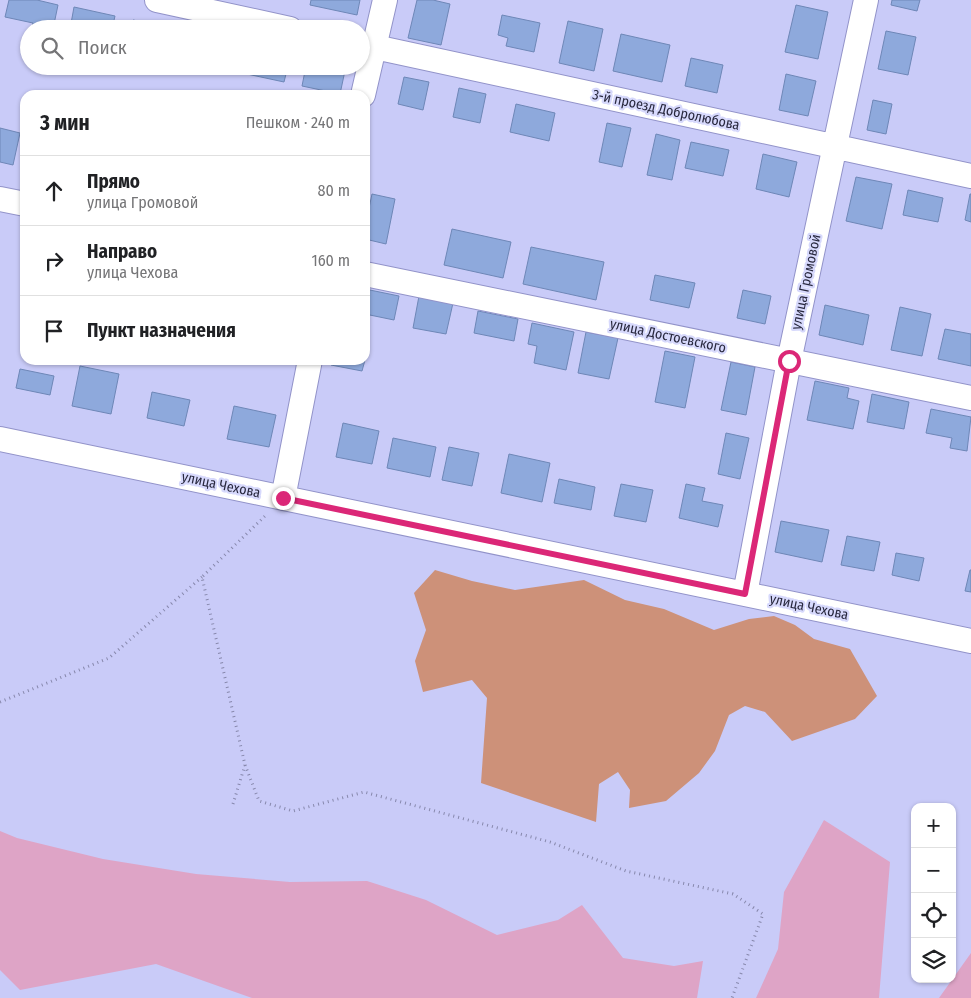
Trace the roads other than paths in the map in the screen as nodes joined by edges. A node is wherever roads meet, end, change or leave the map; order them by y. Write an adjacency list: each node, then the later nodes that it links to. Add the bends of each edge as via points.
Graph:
1 (157, 0): 4 (street)
2 (385, 0): 5 (street)
3 (866, 0): 9 (street, улица Громовой)
4 (249, 20)
5 (370, 38)
6 (370, 46): 9 (street, 3-й проезд Добролюбова)
7 (365, 75): 8 (street)
8 (363, 90)
9 (835, 146): 10 (street, 3-й проезд Добролюбова); 14 (street, улица Громовой)
10 (971, 176)
11 (0, 199): 12 (street)
12 (20, 203)
13 (370, 275): 14 (street, улица Достоевского)
14 (789, 361): 16 (street, улица Достоевского); 19 (street, улица Громовой)
15 (309, 365): 18 (street)
16 (971, 398)
17 (0, 440): 18 (street, улица Чехова)
18 (283, 498): 19 (street, улица Чехова)
19 (745, 594): 20 (street, улица Чехова)
20 (971, 641)

